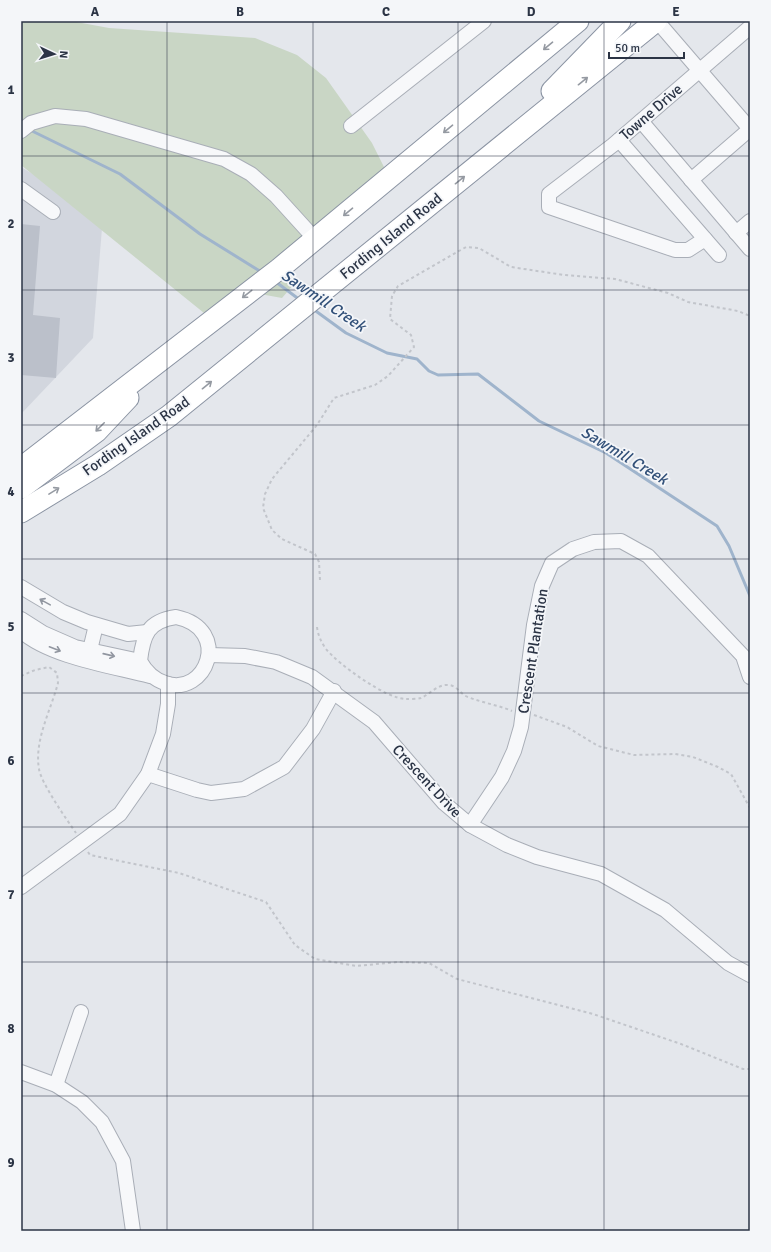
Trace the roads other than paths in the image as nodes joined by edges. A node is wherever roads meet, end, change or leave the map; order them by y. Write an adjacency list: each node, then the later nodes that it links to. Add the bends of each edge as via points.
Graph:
1 (578, 21): 18 (highway, one-way to 18)
2 (620, 21): 12 (highway)
3 (657, 21): 6 (street); 12 (highway, Fording Island Road, one-way to 3)
4 (482, 22): 8 (street)
5 (750, 27): 6 (street, Towne Drive)
6 (699, 69): 7 (street, Towne Drive); 9 (street)
7 (641, 121): 11 (street, Towne Drive); 13 (street)
8 (351, 126)
9 (750, 129): 13 (street)
10 (21, 131): 18 (street, via 31,123 55,116 86,119 224,159 251,174 276,196)
11 (619, 140): 19 (street); 19 (street, Towne Drive, via 549,194 549,208 675,250 688,250)
12 (477, 166): 27 (highway, Fording Island Road, one-way to 12, via 98,465 169,416)
13 (691, 180): 17 (street)
14 (21, 189): 15 (street)
15 (53, 212)
16 (750, 221): 17 (street)
17 (736, 233): 20 (street)
18 (315, 239): 22 (highway, one-way to 22)
19 (705, 239): 21 (street)
20 (750, 249)
21 (719, 255)
22 (176, 349): 23 (highway); 26 (highway, one-way to 26, via 97,431)
23 (81, 422): 24 (highway); 25 (highway)
24 (21, 453)
25 (21, 468)
26 (21, 488)
27 (21, 512)
28 (21, 587): 30 (street, one-way to 28, via 63,612)
29 (21, 620): 33 (street, via 75,646)
30 (96, 625): 32 (street, via 128,634); 33 (street)
31 (21, 631): 36 (street, one-way to 36, via 31,640 80,658)
32 (147, 632): 34 (street, via 165,619 176,617 187,620 197,625 204,634); 35 (street, via 143,639)
33 (90, 650): 35 (street, one-way to 35)
34 (209, 655): 38 (street, via 206,666 195,678 179,685); 39 (street, Crescent Drive, via 244,656 276,662 312,677)
35 (140, 661): 36 (street)
36 (150, 676): 38 (street)
37 (750, 677): 41 (street, Crescent Plantation, via 743,656 648,556 621,541 594,542 573,549 552,563 542,586 534,625 521,727 502,777)
38 (168, 684): 40 (street, via 163,734)
39 (334, 691): 40 (street, via 313,729 284,767 244,789 211,793); 41 (street, Crescent Drive, via 374,722 444,803)
40 (148, 774): 42 (street, via 120,814)
41 (470, 825): 43 (street, Crescent Drive, via 537,857 601,874 665,910 728,963)
42 (21, 887)
43 (750, 975)
44 (81, 1012): 46 (street)
45 (21, 1072): 46 (street)
46 (56, 1085): 47 (street, via 82,1102 102,1122 123,1161)
47 (133, 1231)

